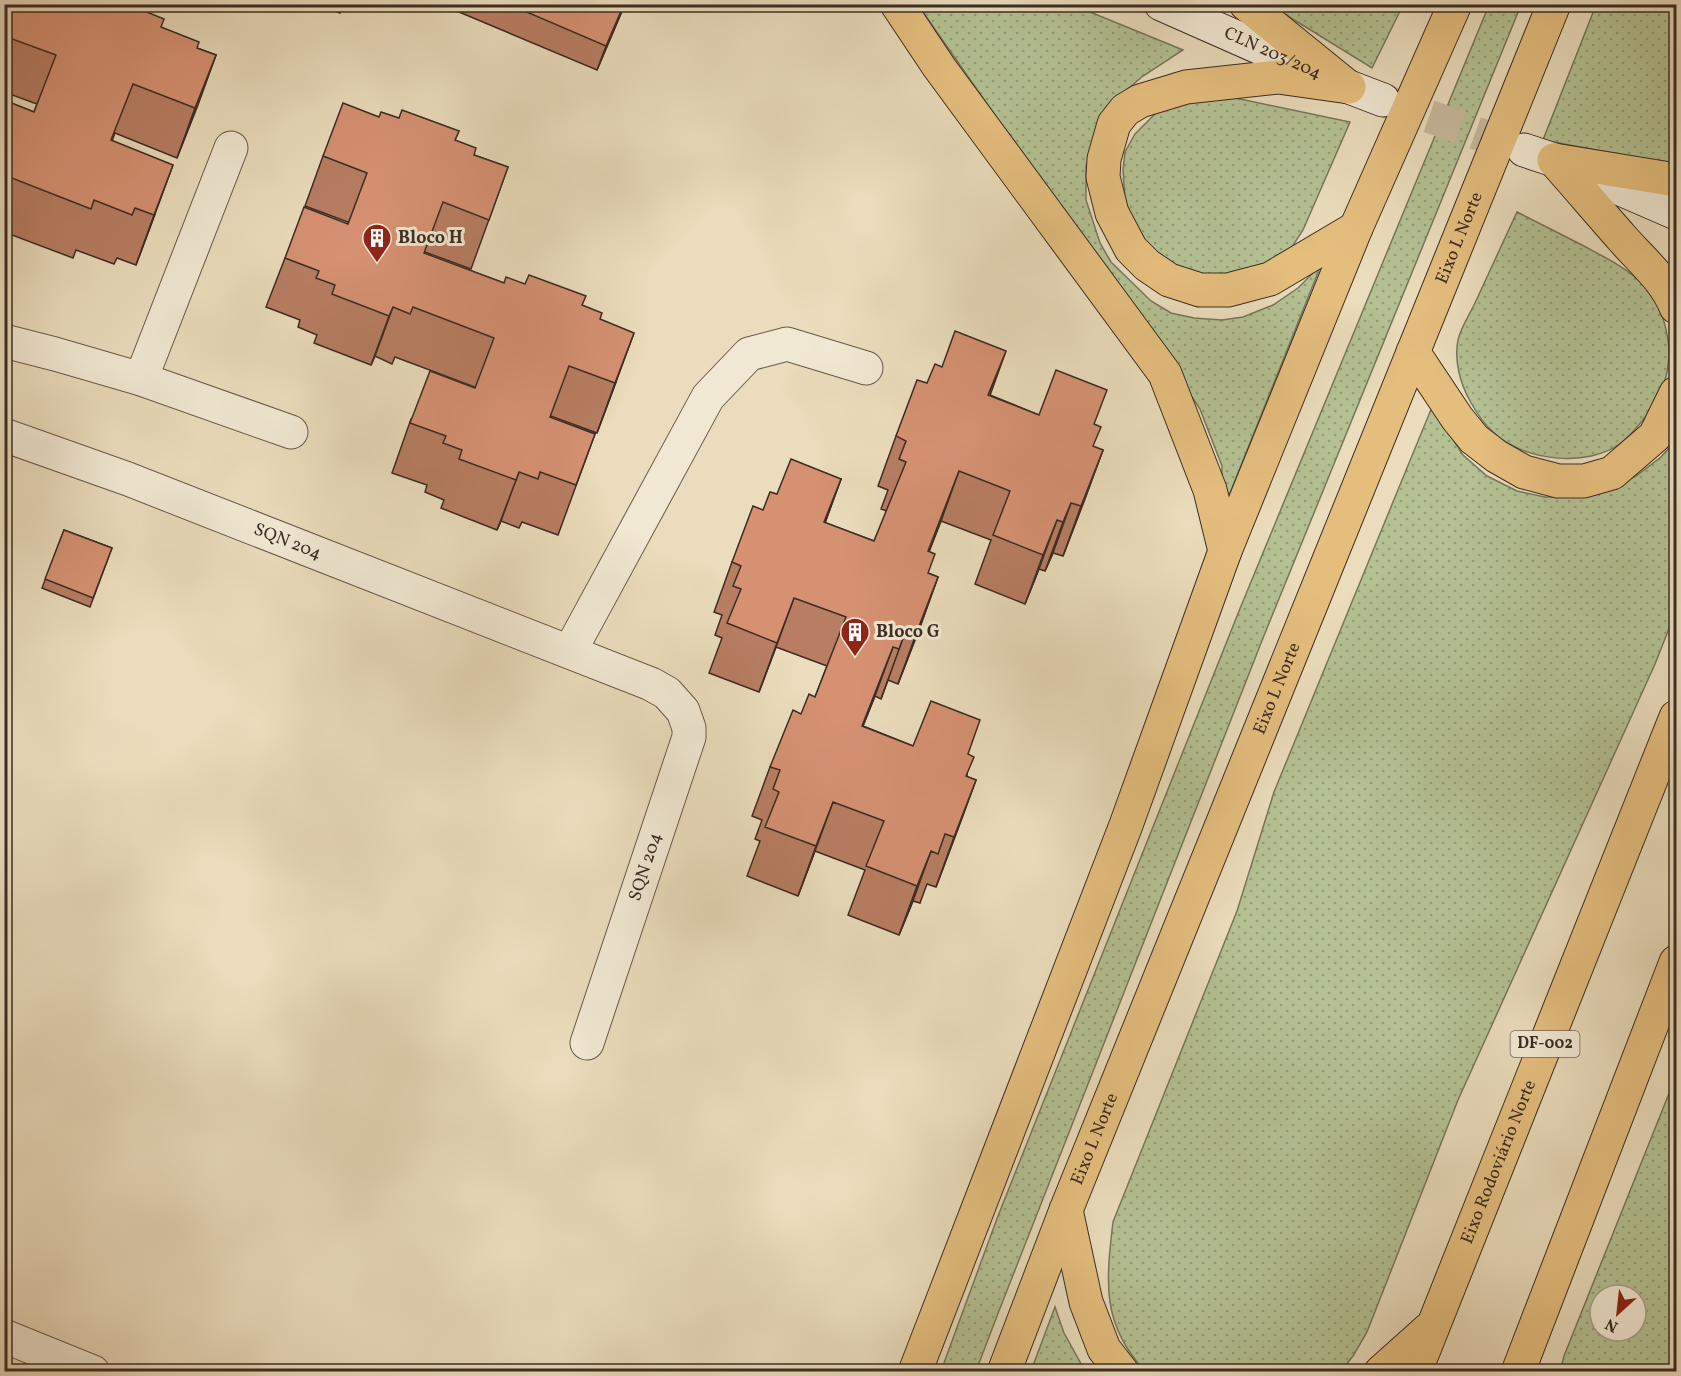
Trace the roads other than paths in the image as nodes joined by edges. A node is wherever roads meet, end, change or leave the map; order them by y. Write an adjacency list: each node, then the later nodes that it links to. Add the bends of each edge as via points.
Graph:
1 (897, 4): 21 (main road, via 1165,374 1210,490)
2 (1161, 4): 6 (street, CLN 203/204)
3 (1246, 4): 6 (main road)
4 (1455, 4): 12 (main road)
5 (1554, 4): 15 (main road, Eixo L Norte)
6 (1348, 87): 7 (street, CLN 203/204); 12 (main road, via 1278,77 1186,87 1140,101 1125,110 1114,124 1103,177 1112,213 1131,249 1170,280 1200,290 1228,290 1270,279)
7 (1383, 100)
8 (231, 148): 17 (street)
9 (1539, 155): 10 (main road); 11 (street); 13 (main road, via 1658,276)
10 (1677, 180)
11 (1677, 213)
12 (1356, 228): 21 (main road)
13 (1677, 307)
14 (4, 341): 17 (street)
15 (1413, 352): 18 (main road, via 1474,439 1524,472 1558,481 1584,481 1612,473 1655,436); 26 (main road, Eixo L Norte)
16 (866, 368): 22 (street, via 787,344 749,354 708,397)
17 (141, 379): 19 (street)
18 (1677, 393)
19 (291, 432)
20 (4, 435): 22 (street, SQN 204, via 128,479)
21 (1225, 551): 30 (main road, via 1126,825)
22 (570, 651): 25 (street, SQN 204, via 667,693 683,711 689,728)
23 (1677, 717): 27 (main road, Eixo Rodoviário Norte / DF-002)
24 (1677, 962): 35 (main road)
25 (587, 1043)
26 (1066, 1210): 31 (main road, Eixo L Norte); 32 (main road, via 1086,1302 1104,1349)
27 (1433, 1325): 33 (main road); 34 (main road, Eixo Rodoviário Norte / DF-002)
28 (4, 1336): 29 (street)
29 (93, 1371)
30 (915, 1371)
31 (1004, 1371)
32 (1122, 1371)
33 (1382, 1371)
34 (1415, 1371)
35 (1518, 1371)

